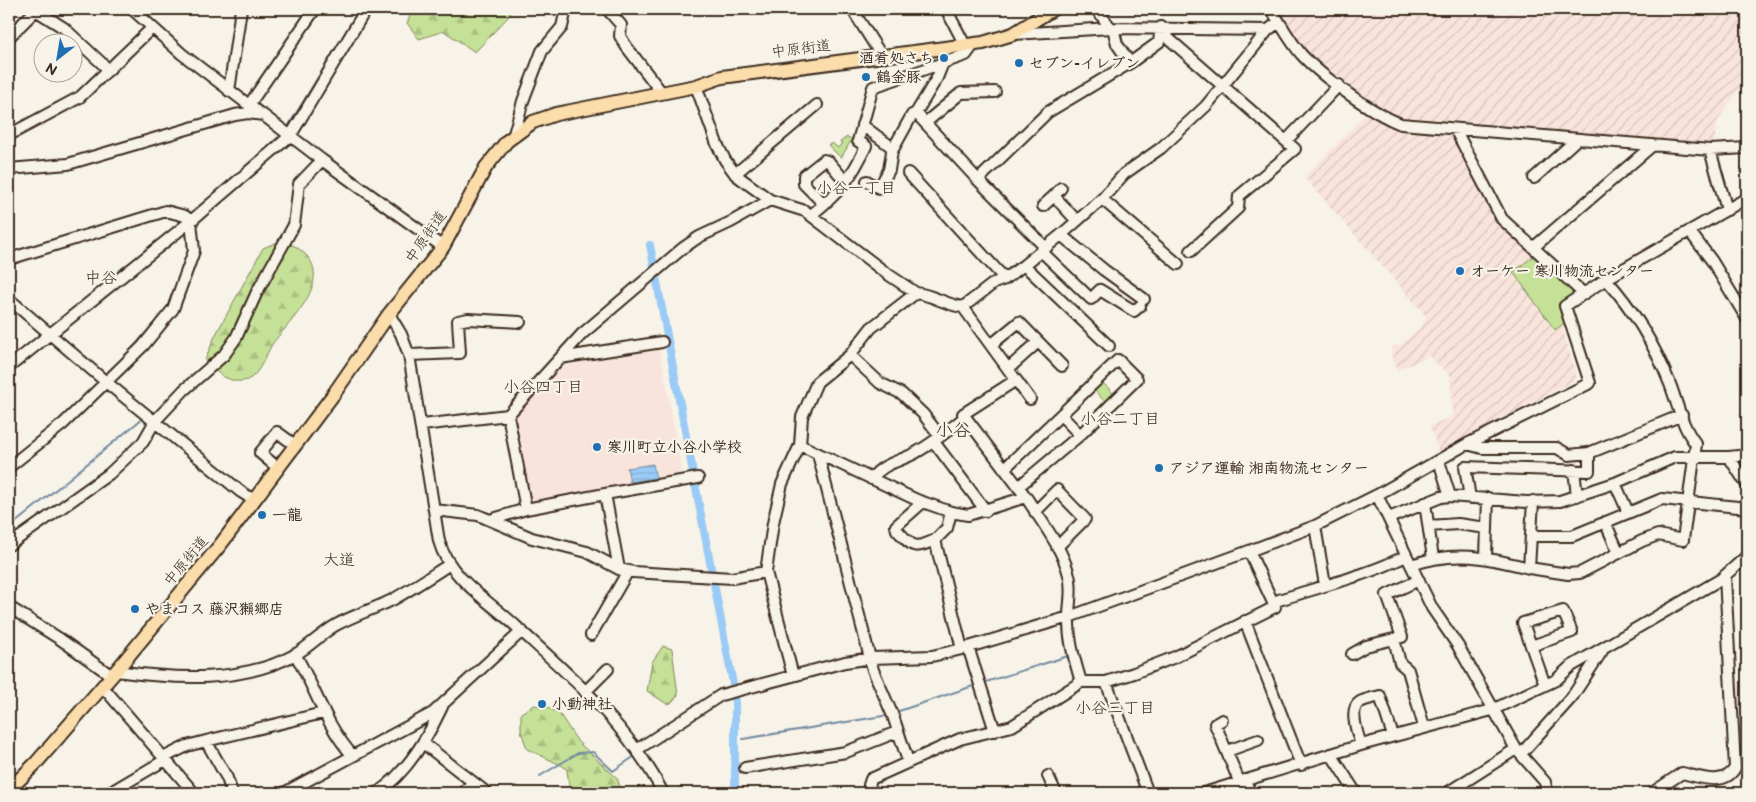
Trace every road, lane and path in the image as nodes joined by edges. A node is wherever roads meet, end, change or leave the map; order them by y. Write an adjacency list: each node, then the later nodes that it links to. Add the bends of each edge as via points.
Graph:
1 (132, 9): 13 (street)
2 (241, 9): 27 (street)
3 (314, 9): 30 (street)
4 (366, 9): 37 (street)
5 (566, 9): 38 (street, via 562,26 539,59)
6 (607, 9): 29 (street, via 621,25 620,36 626,46)
7 (852, 9): 20 (street)
8 (946, 9): 19 (street)
9 (1052, 9): 17 (main road, 中原街道)
10 (1096, 9): 14 (street)
11 (35, 10): 18 (street); 23 (street, via 64,28)
12 (1276, 14): 16 (street); 24 (street, via 1302,55)
13 (152, 28): 23 (street); 27 (street)
14 (1112, 28): 15 (street); 17 (street); 21 (street, via 1117,44)
15 (1161, 29): 16 (street); 21 (street, via 1158,42); 26 (street)
16 (1268, 30): 26 (street)
17 (1013, 34): 19 (main road, 中原街道)
18 (9, 37)
19 (969, 44): 20 (main road, 中原街道); 22 (street, via 966,55)
20 (881, 55): 25 (main road, 中原街道, via 754,71)
21 (1130, 62): 51 (street, via 1048,112)
22 (943, 63): 32 (street); 35 (street, via 873,87)
23 (109, 70): 39 (street, via 80,97)
24 (1339, 85): 36 (street, via 1390,120 1415,127); 41 (street)
25 (696, 86): 29 (main road, 中原街道); 49 (street, via 717,144)
26 (1222, 86): 41 (street); 55 (street, via 1206,106 1160,148 1124,174)
27 (229, 91): 30 (street)
28 (995, 92): 34 (street, via 961,93 955,102)
29 (662, 93): 38 (main road, 中原街道, via 556,114 533,122)
30 (249, 105): 33 (street)
31 (817, 105): 49 (street)
32 (916, 113): 34 (street); 43 (street)
33 (263, 115): 37 (street); 47 (street, via 235,115 68,164)
34 (925, 123): 51 (street)
35 (862, 125): 43 (street); 53 (street, via 855,140 866,146)
36 (1454, 129): 40 (street); 66 (street, via 1502,219)
37 (287, 132): 46 (street); 61 (street)
38 (514, 134): 65 (main road, 中原街道, via 486,167)
39 (9, 135)
40 (1577, 139): 42 (street); 50 (street)
41 (1286, 141): 68 (street, via 1295,149 1239,196 1238,208)
42 (1653, 145): 45 (street); 66 (street)
43 (893, 148): 52 (street, via 889,170 879,188)
44 (1747, 148): 45 (street)
45 (1710, 150): 59 (street)
46 (322, 160): 65 (street); 99 (street, via 299,184 294,225 236,338 224,355)
47 (9, 169)
48 (908, 173): 72 (street)
49 (735, 174): 56 (street)
50 (1534, 178)
51 (978, 180): 67 (street)
52 (867, 181)
53 (846, 182): 57 (street); 57 (street, via 824,160 804,176 804,184)
54 (1747, 198): 59 (street)
55 (1102, 199): 62 (street); 70 (street)
56 (770, 200): 60 (street, via 797,206); 88 (street, via 693,240 582,334)
57 (824, 204): 60 (street)
58 (1043, 206): 62 (street, via 1057,192)
59 (1726, 210): 63 (street)
60 (811, 215): 74 (street)
61 (192, 221): 69 (street, via 166,211); 81 (street); 93 (street, via 194,251 173,309 143,346)
62 (1078, 221): 64 (street)
63 (1690, 232): 73 (street); 79 (street, via 1712,261)
64 (1062, 235): 67 (street); 67 (street, via 1104,270 1137,308 1100,290 1091,299)
65 (443, 246): 78 (main road, 中原街道)
66 (1534, 247): 75 (street)
67 (1043, 249): 71 (street)
68 (1190, 251)
69 (9, 259)
70 (1178, 264)
71 (1024, 265): 72 (street); 85 (street)
72 (1005, 279): 77 (street, via 994,283)
73 (1606, 279): 75 (street); 97 (street, via 1633,310 1670,383)
74 (916, 293): 77 (street); 87 (street, via 871,328)
75 (1584, 294): 104 (street, via 1565,306 1590,383)
76 (9, 299): 81 (street)
77 (963, 307): 84 (street)
78 (389, 314): 86 (street); 105 (main road, 中原街道)
79 (1747, 319)
80 (520, 322): 86 (street, via 458,321 460,353)
81 (50, 333): 90 (street); 93 (street)
82 (662, 342): 88 (street)
83 (1038, 342): 84 (street, via 1019,322); 89 (street); 91 (street)
84 (991, 345): 91 (street)
85 (1109, 346)
86 (409, 355): 100 (street)
87 (850, 355): 102 (street, via 880,383 902,394 923,414); 103 (street, via 817,382 802,417)
88 (560, 358): 95 (street)
89 (1062, 366)
90 (9, 367)
91 (1008, 369): 92 (street)
92 (1016, 380): 94 (street); 98 (street, via 963,414)
93 (106, 382): 99 (street); 112 (street, via 63,424)
94 (1030, 399)
95 (508, 415): 100 (street); 134 (street)
96 (1062, 415): 101 (street); 101 (street, via 1118,360 1137,379); 114 (street)
97 (1682, 415): 107 (street); 109 (street, via 1686,433 1696,444)
98 (965, 417): 102 (street); 114 (street)
99 (155, 421): 128 (street); 148 (street, via 144,442 109,474)
100 (422, 425): 135 (street)
101 (1080, 435): 120 (street)
102 (937, 439): 117 (street, via 915,453 881,467); 136 (street)
103 (800, 444): 106 (street); 159 (street, via 782,484)
104 (1467, 444): 107 (street, via 1482,448 1557,448 1569,455); 111 (street)
105 (295, 446): 113 (main road, 中原街道); 113 (street, via 277,432 271,439 260,454)
106 (818, 454): 117 (street); 175 (street)
107 (1589, 454): 115 (street, via 1590,470)
108 (1747, 455): 110 (street)
109 (1695, 457): 110 (street); 118 (street, via 1675,457); 131 (street)
110 (1729, 457): 119 (street)
111 (1439, 461): 122 (street); 123 (street)
112 (9, 467)
113 (278, 468): 128 (main road, 中原街道)
114 (1004, 469): 120 (street)
115 (1574, 470): 124 (street); 126 (street, via 1465,467)
116 (695, 478): 121 (street)
117 (871, 479): 130 (street)
118 (1615, 483): 124 (street); 139 (street)
119 (1747, 485)
120 (1018, 487): 125 (street)
121 (605, 494): 134 (street); 158 (street)
122 (1377, 495): 140 (street); 143 (street)
123 (1450, 496): 126 (street); 132 (street)
124 (1577, 496): 129 (street, via 1560,501)
125 (1026, 497): 136 (street); 138 (street)
126 (1470, 498): 127 (street)
127 (1488, 498): 129 (street); 145 (street)
128 (254, 500): 177 (main road, 中原街道)
129 (1533, 501): 146 (street)
130 (923, 502): 137 (street); 147 (street, via 896,526 897,530 918,548)
131 (1689, 502): 133 (street); 139 (street, via 1662,500); 151 (street, via 1683,540 1658,535)
132 (1425, 503): 140 (street); 144 (street)
133 (1747, 508)
134 (526, 509): 141 (street)
135 (434, 510): 141 (street, via 463,512); 156 (street, via 441,546)
136 (986, 511): 137 (street, via 968,515)
137 (951, 512): 147 (street, via 947,528)
138 (1035, 512): 149 (street); 149 (street, via 1057,490 1085,519)
139 (1628, 512): 142 (street)
140 (1389, 518): 155 (street)
141 (490, 520): 158 (street, via 532,538 587,552)
142 (1604, 522): 146 (street, via 1572,536); 151 (street)
143 (1315, 526): 150 (street); 162 (street)
144 (1429, 526): 145 (street, via 1458,524); 154 (street)
145 (1487, 528): 153 (street)
146 (1532, 536): 157 (street)
147 (935, 540): 171 (street)
148 (9, 545)
149 (1057, 547): 165 (street, via 1069,573)
150 (1248, 552): 163 (street); 165 (street)
151 (1619, 553): 157 (street, via 1580,573)
152 (1747, 556): 160 (street)
153 (1486, 557): 154 (street); 157 (street)
154 (1433, 558): 155 (street)
155 (1408, 561): 161 (street); 162 (street)
156 (450, 564): 167 (street); 173 (street, via 392,600 336,626)
157 (1529, 568)
158 (624, 570): 159 (street, via 732,578); 168 (street)
159 (766, 572): 178 (street)
160 (1724, 576): 172 (street, via 1656,619 1635,627); 225 (street, via 1735,768 1715,780 1682,773)
161 (1419, 580): 169 (street, via 1388,595 1402,637); 185 (street)
162 (1325, 584): 163 (street)
163 (1273, 602): 166 (street, via 1275,608)
164 (9, 607): 177 (street)
165 (1069, 617): 171 (street); 179 (street, via 1071,643)
166 (1245, 621): 180 (street, via 1175,657); 203 (street)
167 (522, 631): 183 (street); 184 (street)
168 (591, 635)
169 (1394, 639): 174 (street, via 1366,646); 188 (street, via 1400,663 1408,670)
170 (1531, 646): 170 (street, via 1523,622 1563,611 1572,632); 181 (street)
171 (965, 648): 175 (street, via 932,656); 189 (street, via 981,684)
172 (1602, 650): 181 (street); 198 (street, via 1572,697)
173 (295, 654): 177 (street, via 250,670 214,676 180,678); 186 (street, via 310,679)
174 (1352, 654)
175 (872, 658): 178 (street); 190 (street, via 873,670)
176 (608, 670): 183 (street)
177 (114, 674): 182 (main road, 中原街道)
178 (793, 676): 196 (street, via 721,695)
179 (1081, 682): 180 (street); 189 (street, via 1012,726)
180 (1106, 682): 219 (street)
181 (1545, 685): 185 (street)
182 (103, 687): 201 (street); 208 (main road, 中原街道)
183 (586, 692): 196 (street)
184 (444, 702): 194 (street); 200 (street, via 433,713)
185 (1492, 710): 188 (street); 198 (street)
186 (323, 713): 193 (street); 200 (street, via 334,734)
187 (1222, 720): 197 (street, via 1215,724)
188 (1424, 726): 191 (street)
189 (995, 731): 202 (street, via 960,739)
190 (897, 732): 202 (street); 204 (street, via 846,752)
191 (1393, 736): 195 (street); 195 (street, via 1380,696 1356,706 1355,720)
192 (1258, 740): 197 (street)
193 (206, 741): 201 (street, via 187,746); 212 (street)
194 (423, 743): 207 (street); 213 (street, via 397,776)
195 (1361, 745): 199 (street)
196 (638, 749): 216 (street)
197 (1227, 751): 206 (street)
198 (1519, 751): 223 (street); 224 (street, via 1545,782)
199 (1331, 754): 203 (street); 222 (street)
200 (353, 756): 209 (street)
201 (164, 759): 210 (street); 211 (street)
202 (908, 761): 217 (street, via 871,778 869,785)
203 (1301, 765): 206 (street)
204 (745, 768)
205 (1048, 776): 218 (street)
206 (1242, 780): 220 (street); 221 (street)
207 (472, 782): 214 (street); 215 (street)
208 (9, 790)
209 (288, 792)
210 (109, 793)
211 (194, 793)
212 (232, 793)
213 (378, 793)
214 (463, 793)
215 (487, 793)
216 (663, 793)
217 (873, 793)
218 (1056, 793)
219 (1148, 793)
220 (1204, 793)
221 (1250, 793)
222 (1356, 793)
223 (1447, 793)
224 (1547, 793)
225 (1652, 793)

